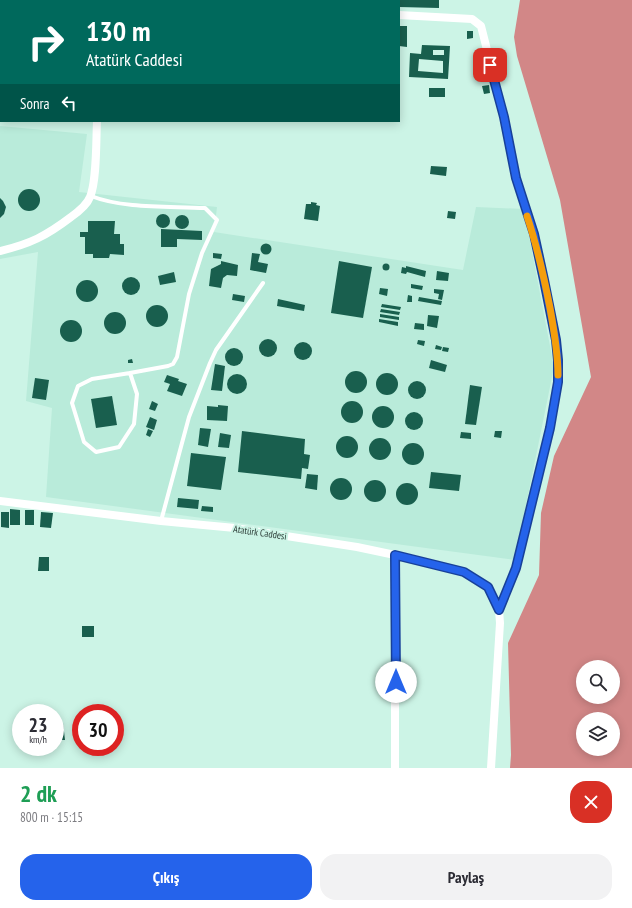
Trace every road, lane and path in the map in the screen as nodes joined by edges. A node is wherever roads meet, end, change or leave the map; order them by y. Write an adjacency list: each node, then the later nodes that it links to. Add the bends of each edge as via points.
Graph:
1 (400, 15): 10 (street, via 472,19 481,26 516,178 534,234 556,340 558,382 553,415 516,568)
2 (97, 122): 3 (street)
3 (91, 196): 4 (street, via 75,214 42,238); 6 (lane, via 124,204 205,208 217,220 202,253 189,294 174,364)
4 (0, 251)
5 (263, 283): 8 (lane, via 216,350 210,363 189,417)
6 (130, 373): 6 (lane, via 137,394 134,424 119,447 96,452 84,442 72,403 78,386 92,379)
7 (0, 501): 8 (street, Atatürk Caddesi)
8 (160, 521): 9 (street, Atatürk Caddesi, via 235,528 358,546)
9 (395, 555): 10 (street, Atatürk Caddesi, via 464,572 488,587); 11 (street)
10 (499, 610): 12 (street)
11 (395, 768)
12 (491, 768)

